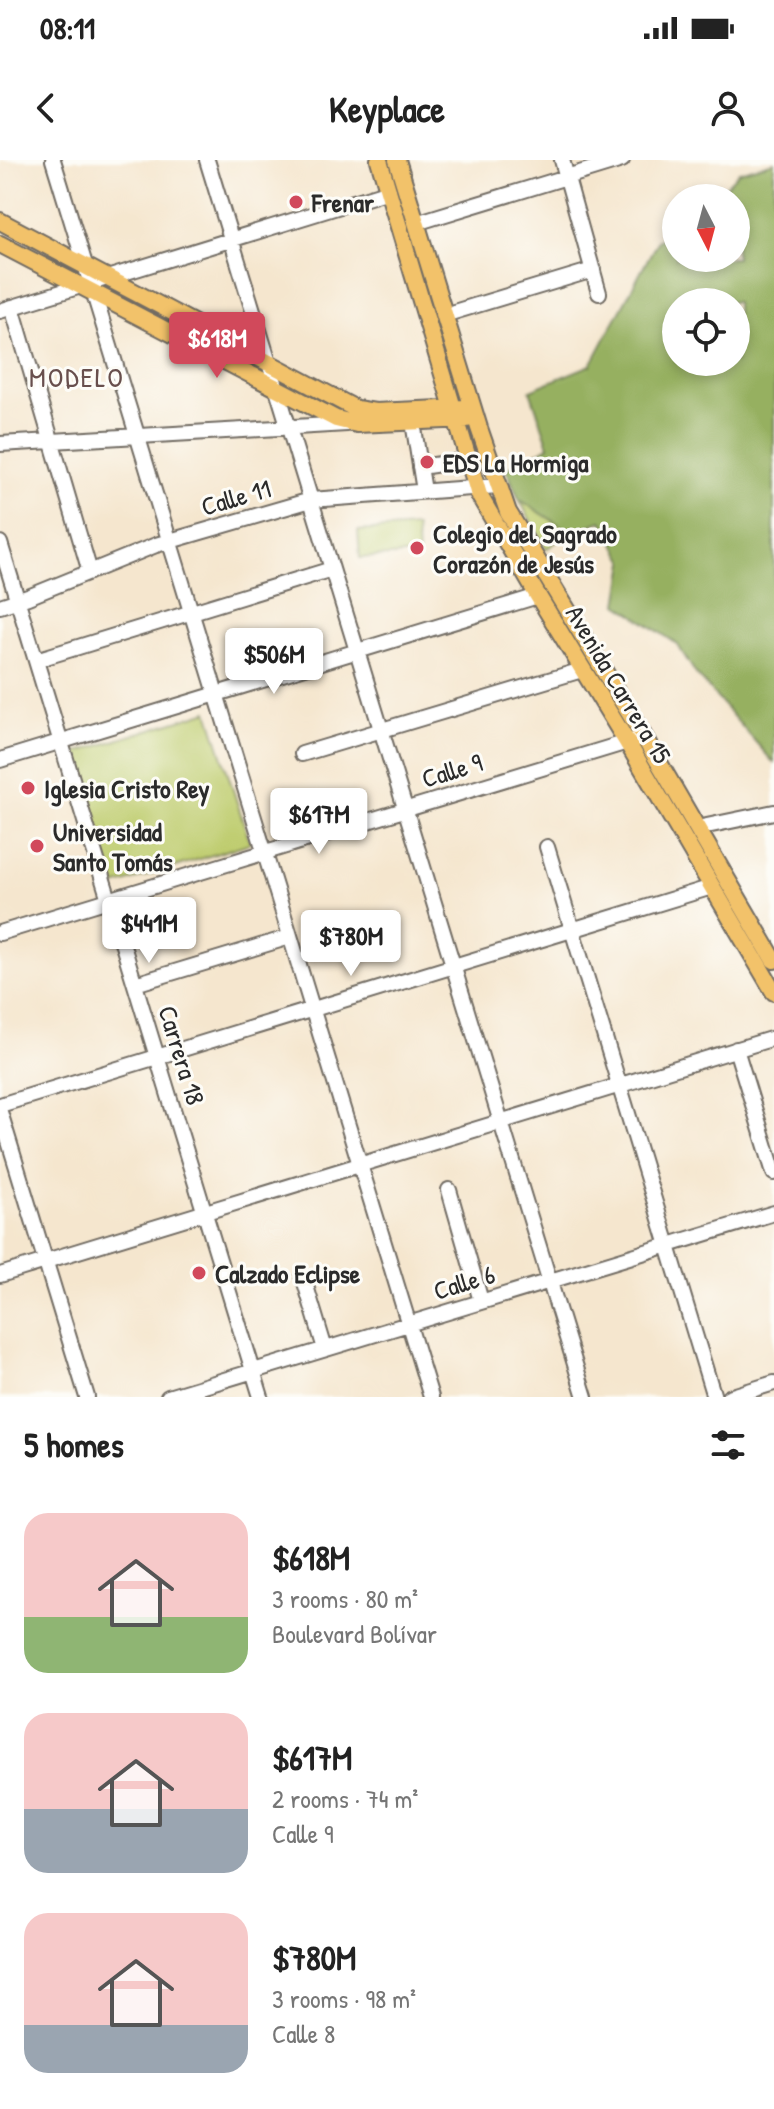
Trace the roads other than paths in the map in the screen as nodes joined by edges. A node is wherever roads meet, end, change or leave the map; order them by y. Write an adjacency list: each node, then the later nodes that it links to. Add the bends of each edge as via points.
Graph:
1 (53, 160): 13 (street)
2 (207, 160): 11 (street)
3 (379, 160): 8 (main road, Avenida Carrera 15)
4 (397, 160): 10 (main road, Avenida Carrera 15)
5 (562, 160): 7 (street)
6 (622, 160): 7 (street)
7 (567, 177): 10 (street); 14 (street)
8 (389, 191): 11 (street); 23 (main road, Avenida Carrera 15)
9 (0, 221): 13 (main road)
10 (416, 223): 19 (main road, Avenida Carrera 15)
11 (231, 240): 15 (street); 20 (street)
12 (0, 244): 16 (main road)
13 (85, 266): 15 (main road); 16 (street)
14 (593, 270): 17 (street); 19 (street)
15 (107, 278): 16 (street); 20 (main road)
16 (88, 287): 18 (street); 21 (main road); 27 (street)
17 (599, 293)
18 (6, 309): 28 (street)
19 (444, 315): 22 (main road, Avenida Carrera 15)
20 (269, 364): 21 (street); 23 (main road, via 356,409)
21 (277, 389): 25 (main road, via 326,415); 26 (street)
22 (474, 413): 23 (main road); 32 (main road, Avenida Carrera 15)
23 (455, 414): 24 (main road); 30 (main road, Avenida Carrera 15)
24 (413, 422): 25 (main road); 31 (street)
25 (357, 424): 26 (street)
26 (289, 428): 27 (street); 35 (street)
27 (136, 435): 28 (street); 36 (street)
28 (51, 441): 29 (street); 39 (street)
29 (0, 444)
30 (468, 460): 31 (street); 33 (main road, Avenida Carrera 15)
31 (420, 467): 34 (street)
32 (498, 486): 33 (street, Calle 11); 49 (main road, Avenida Carrera 15)
33 (476, 488): 34 (street, Calle 11); 40 (main road, Avenida Carrera 15)
34 (424, 491): 35 (street, Calle 11)
35 (311, 500): 36 (street, Calle 11); 38 (street)
36 (168, 541): 39 (street, Calle 11); 43 (street)
37 (0, 543): 41 (street, Carrera 18)
38 (332, 569): 43 (street); 44 (street)
39 (90, 572): 41 (street, Calle 11)
40 (538, 596): 44 (street); 46 (main road, Avenida Carrera 15)
41 (18, 601): 42 (street, Calle 11); 45 (street, Carrera 18)
42 (0, 606)
43 (190, 612): 45 (street); 47 (street)
44 (357, 651): 47 (street); 48 (street)
45 (36, 660): 50 (street, Carrera 18)
46 (582, 670): 48 (street); 49 (main road, Avenida Carrera 15)
47 (215, 694): 50 (street); 57 (street)
48 (381, 730): 51 (street); 53 (street)
49 (635, 740): 53 (street, Calle 9); 55 (main road, Avenida Carrera 15); 58 (main road, Avenida Carrera 15)
50 (61, 741): 52 (street); 59 (street, Carrera 18)
51 (302, 754)
52 (0, 760)
53 (405, 810): 57 (street, Calle 9); 64 (street)
54 (774, 812): 55 (street)
55 (697, 828): 63 (main road, Avenida Carrera 15)
56 (547, 847): 60 (street)
57 (264, 853): 59 (street, Calle 9); 62 (street)
58 (712, 887): 60 (street); 66 (main road, Avenida Carrera 15)
59 (109, 900): 61 (street, Calle 9); 65 (street, Carrera 18)
60 (572, 930): 64 (street); 71 (street)
61 (0, 933)
62 (290, 937): 65 (street); 67 (street)
63 (774, 960)
64 (453, 966): 67 (street); 74 (street)
65 (135, 984): 70 (street, Carrera 18)
66 (774, 992)
67 (312, 1009): 70 (street); 75 (street)
68 (774, 1038): 69 (street)
69 (736, 1049): 71 (street); 76 (street)
70 (157, 1057): 72 (street); 78 (street, Carrera 18)
71 (619, 1085): 74 (street); 80 (street)
72 (0, 1105)
73 (0, 1112): 81 (street)
74 (501, 1122): 75 (street); 84 (street)
75 (360, 1165): 78 (street); 86 (street)
76 (774, 1173)
77 (449, 1190): 85 (street)
78 (205, 1212): 81 (street); 88 (street, Carrera 18)
79 (774, 1213): 80 (street, Calle 6)
80 (667, 1244): 84 (street, Calle 6); 95 (street)
81 (45, 1261): 82 (street); 90 (street)
82 (0, 1275)
83 (303, 1276): 87 (street)
84 (549, 1281): 85 (street, Calle 6); 94 (street)
85 (481, 1301): 86 (street, Calle 6)
86 (409, 1324): 87 (street, Calle 6); 93 (street)
87 (325, 1349): 88 (street, Calle 6)
88 (253, 1371): 91 (street, Calle 6); 92 (street, Carrera 18)
89 (774, 1383): 96 (street)
90 (87, 1397)
91 (168, 1397)
92 (261, 1397)
93 (431, 1397)
94 (585, 1397)
95 (714, 1397)
96 (729, 1397)

